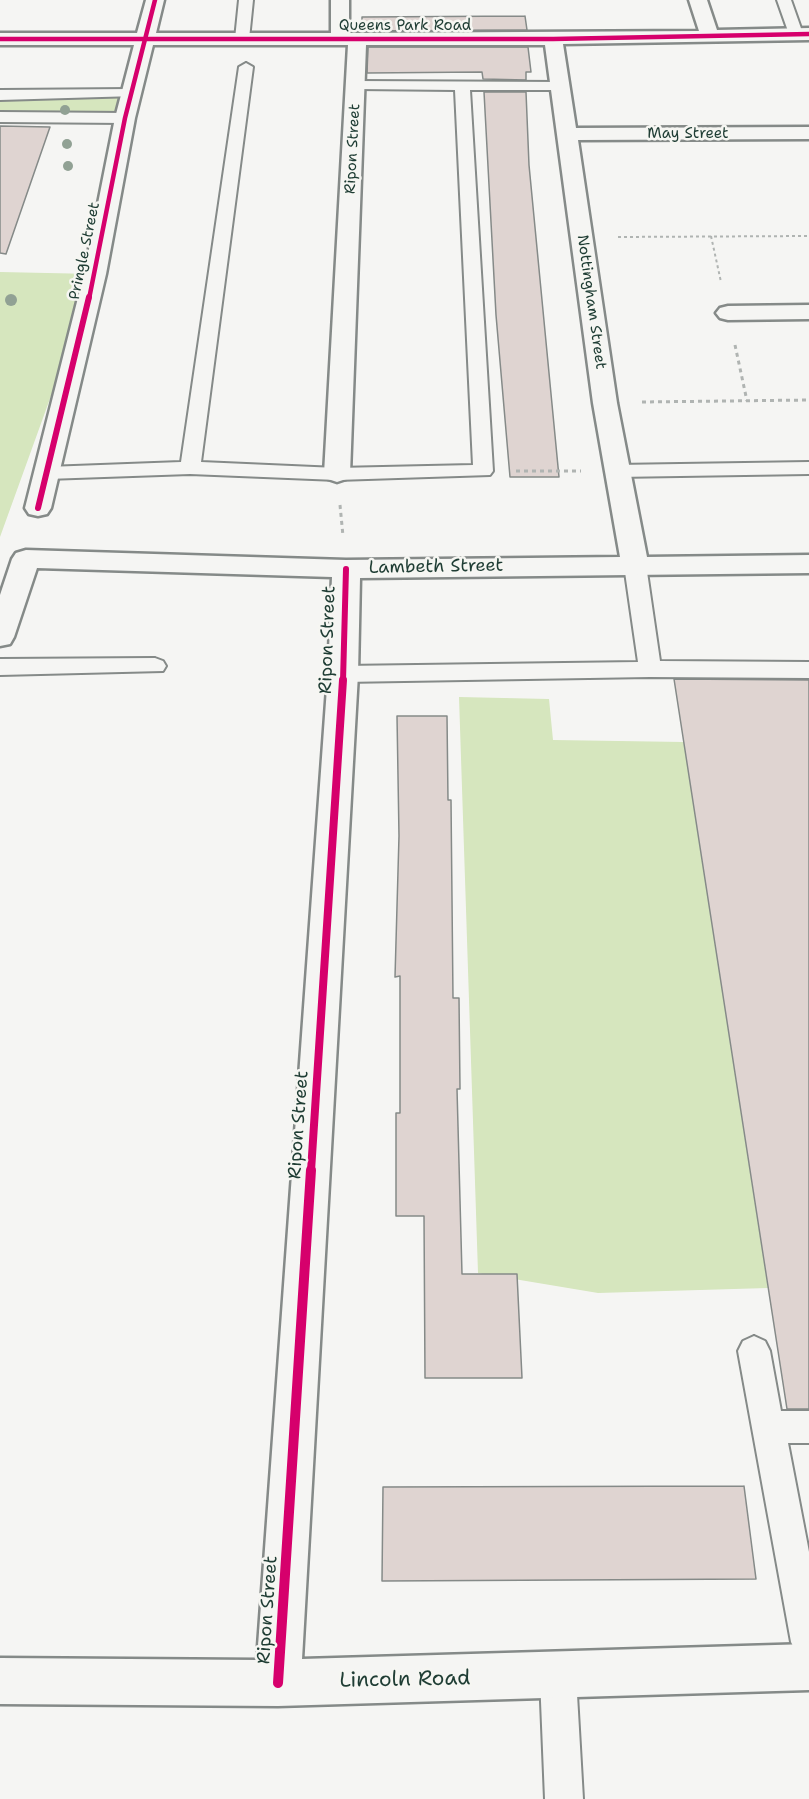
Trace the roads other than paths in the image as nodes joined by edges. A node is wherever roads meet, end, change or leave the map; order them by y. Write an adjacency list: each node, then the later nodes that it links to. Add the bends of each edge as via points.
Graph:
1 (155, 0): 9 (street, Pringle Street)
2 (246, 0): 10 (lane)
3 (340, 0): 12 (street, Ripon Street)
4 (698, 0): 7 (street)
5 (784, 0): 6 (lane)
6 (802, 34): 7 (street, Queens Park Road)
7 (710, 38): 11 (street, Queens Park Road)
8 (0, 39): 9 (street, Queens Park Road)
9 (146, 39): 10 (street, Queens Park Road); 17 (street, Pringle Street)
10 (242, 39): 12 (street, Queens Park Road)
11 (553, 39): 12 (street, Queens Park Road); 16 (street, Nottingham Street)
12 (349, 40): 14 (street, Ripon Street)
13 (246, 67): 25 (lane)
14 (357, 85): 15 (lane); 29 (street, Ripon Street)
15 (462, 86): 16 (lane); 29 (lane, via 483,471)
16 (560, 86): 22 (street, Nottingham Street)
17 (131, 93): 18 (lane); 20 (street, Pringle Street)
18 (0, 94)
19 (0, 117): 20 (lane)
20 (125, 117): 28 (street, Pringle Street, via 95,274)
21 (809, 133): 22 (street, May Street)
22 (567, 134): 27 (street, Nottingham Street)
23 (809, 312): 24 (street)
24 (728, 313)
25 (190, 468): 28 (lane); 29 (lane)
26 (809, 468): 27 (lane)
27 (616, 471): 32 (street, Nottingham Street)
28 (47, 473): 30 (street, Pringle Street)
29 (337, 474)
30 (38, 508)
31 (809, 564): 32 (street, Lambeth Street)
32 (635, 565): 33 (street, Lambeth Street); 37 (lane)
33 (346, 568): 34 (street, Lambeth Street, via 26,559); 39 (street, Ripon Street)
34 (0, 637)
35 (155, 666): 36 (lane)
36 (0, 668)
37 (650, 669): 38 (lane); 39 (lane)
38 (809, 670)
39 (343, 674): 47 (street, Ripon Street)
40 (754, 1351): 41 (lane)
41 (769, 1427): 42 (lane); 43 (lane)
42 (809, 1427)
43 (809, 1642)
44 (809, 1667): 45 (street, Lincoln Road)
45 (558, 1677): 47 (street, Lincoln Road); 48 (lane)
46 (0, 1681): 47 (street, Lincoln Road)
47 (278, 1683)
48 (564, 1799)

